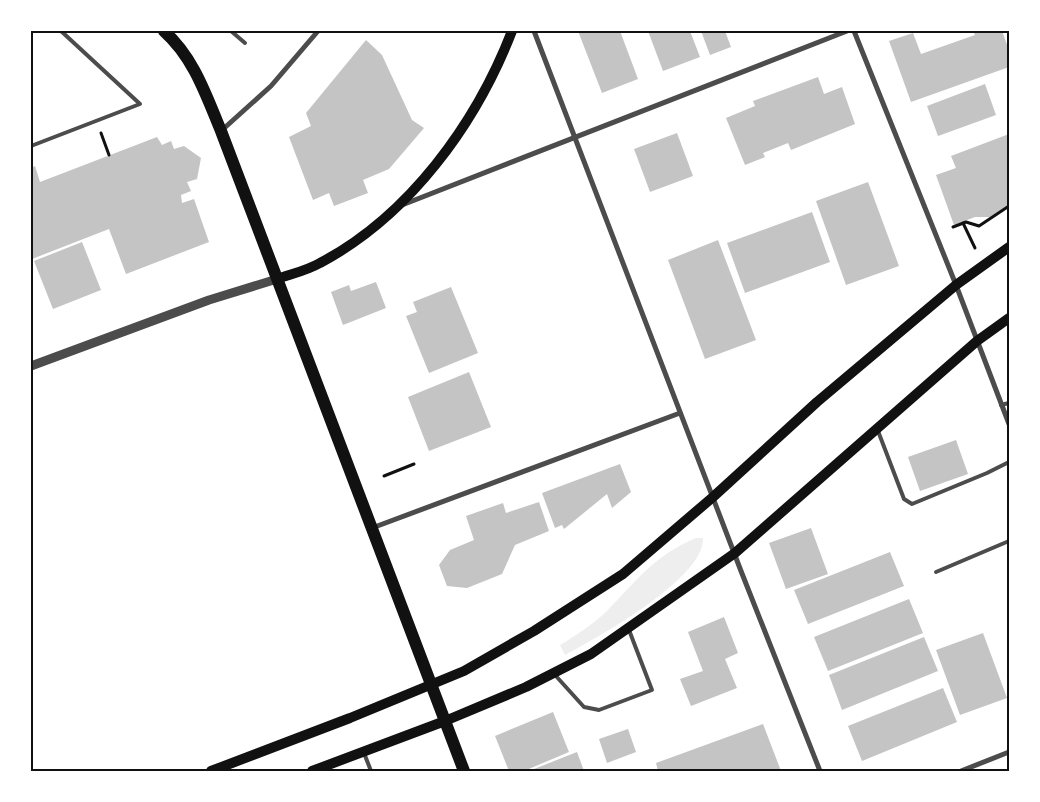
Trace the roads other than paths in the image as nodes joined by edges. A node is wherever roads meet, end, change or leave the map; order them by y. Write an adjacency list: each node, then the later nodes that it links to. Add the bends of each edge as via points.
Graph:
1 (61, 31): 12 (lane, via 140,104)
2 (164, 31): 10 (main road, via 189,59)
3 (231, 31): 9 (lane)
4 (318, 31): 10 (street, via 271,86)
5 (512, 31): 13 (main road, via 483,95 457,136)
6 (534, 31): 11 (street)
7 (847, 31): 11 (street)
8 (854, 31): 16 (street)
9 (245, 43)
10 (221, 131): 15 (main road)
11 (574, 138): 13 (street); 22 (street)
12 (31, 146)
13 (400, 206): 15 (main road, via 320,263)
14 (1009, 247): 16 (main road)
15 (277, 279): 19 (street, via 209,300); 27 (main road)
16 (956, 285): 18 (street); 26 (main road, via 817,402)
17 (1009, 318): 18 (main road)
18 (977, 341): 21 (street); 24 (main road)
19 (31, 366)
20 (1009, 403): 21 (lane)
21 (1001, 405): 23 (street)
22 (680, 413): 26 (street); 27 (street)
23 (1009, 424)
24 (877, 428): 25 (lane, via 904,499 912,504); 29 (main road)
25 (1009, 462)
26 (713, 497): 29 (street); 33 (main road, via 623,574 464,671)
27 (371, 529): 33 (main road)
28 (1009, 542): 30 (lane)
29 (735, 553): 31 (main road); 41 (street)
30 (936, 572)
31 (629, 628): 32 (main road, via 591,654); 32 (lane, via 652,690 599,710 584,708)
32 (553, 673): 34 (main road)
33 (431, 684): 34 (main road); 37 (main road)
34 (445, 720): 35 (main road); 40 (main road)
35 (363, 751): 38 (main road); 39 (lane)
36 (1009, 752): 42 (street)
37 (211, 771)
38 (312, 771)
39 (371, 771)
40 (464, 771)
41 (820, 771)
42 (961, 771)

